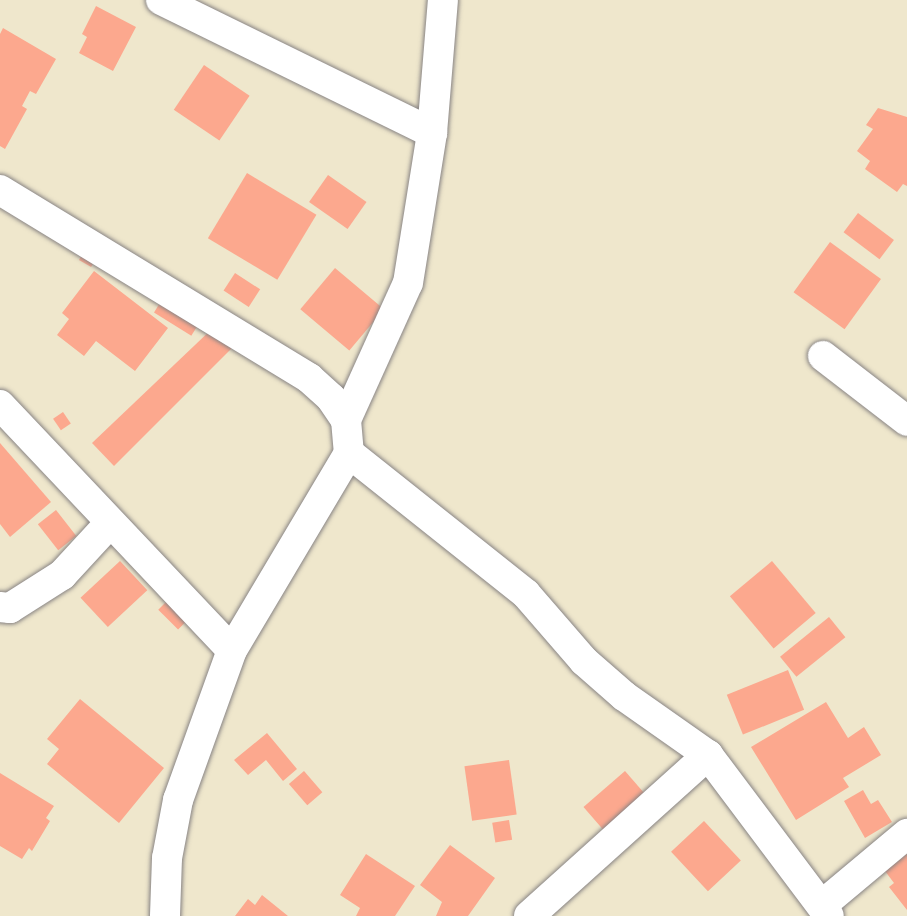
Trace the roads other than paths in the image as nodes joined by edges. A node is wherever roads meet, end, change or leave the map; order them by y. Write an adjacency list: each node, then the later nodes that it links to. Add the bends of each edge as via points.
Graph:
1 (161, 0): 3 (street)
2 (443, 0): 3 (street)
3 (432, 133): 7 (street, via 408,283)
4 (0, 190): 7 (street, via 309,378 332,398)
5 (823, 356): 8 (street)
6 (0, 405): 10 (street)
7 (346, 420): 9 (street)
8 (907, 421)
9 (349, 453): 12 (street); 13 (street, via 526,594 584,661 624,696)
10 (109, 524): 11 (street, via 62,576 10,608); 12 (street)
11 (0, 607)
12 (232, 650): 16 (street, via 178,800 166,858)
13 (708, 755): 15 (street); 17 (street)
14 (907, 834): 15 (street)
15 (826, 910)
16 (165, 916)
17 (530, 916)

